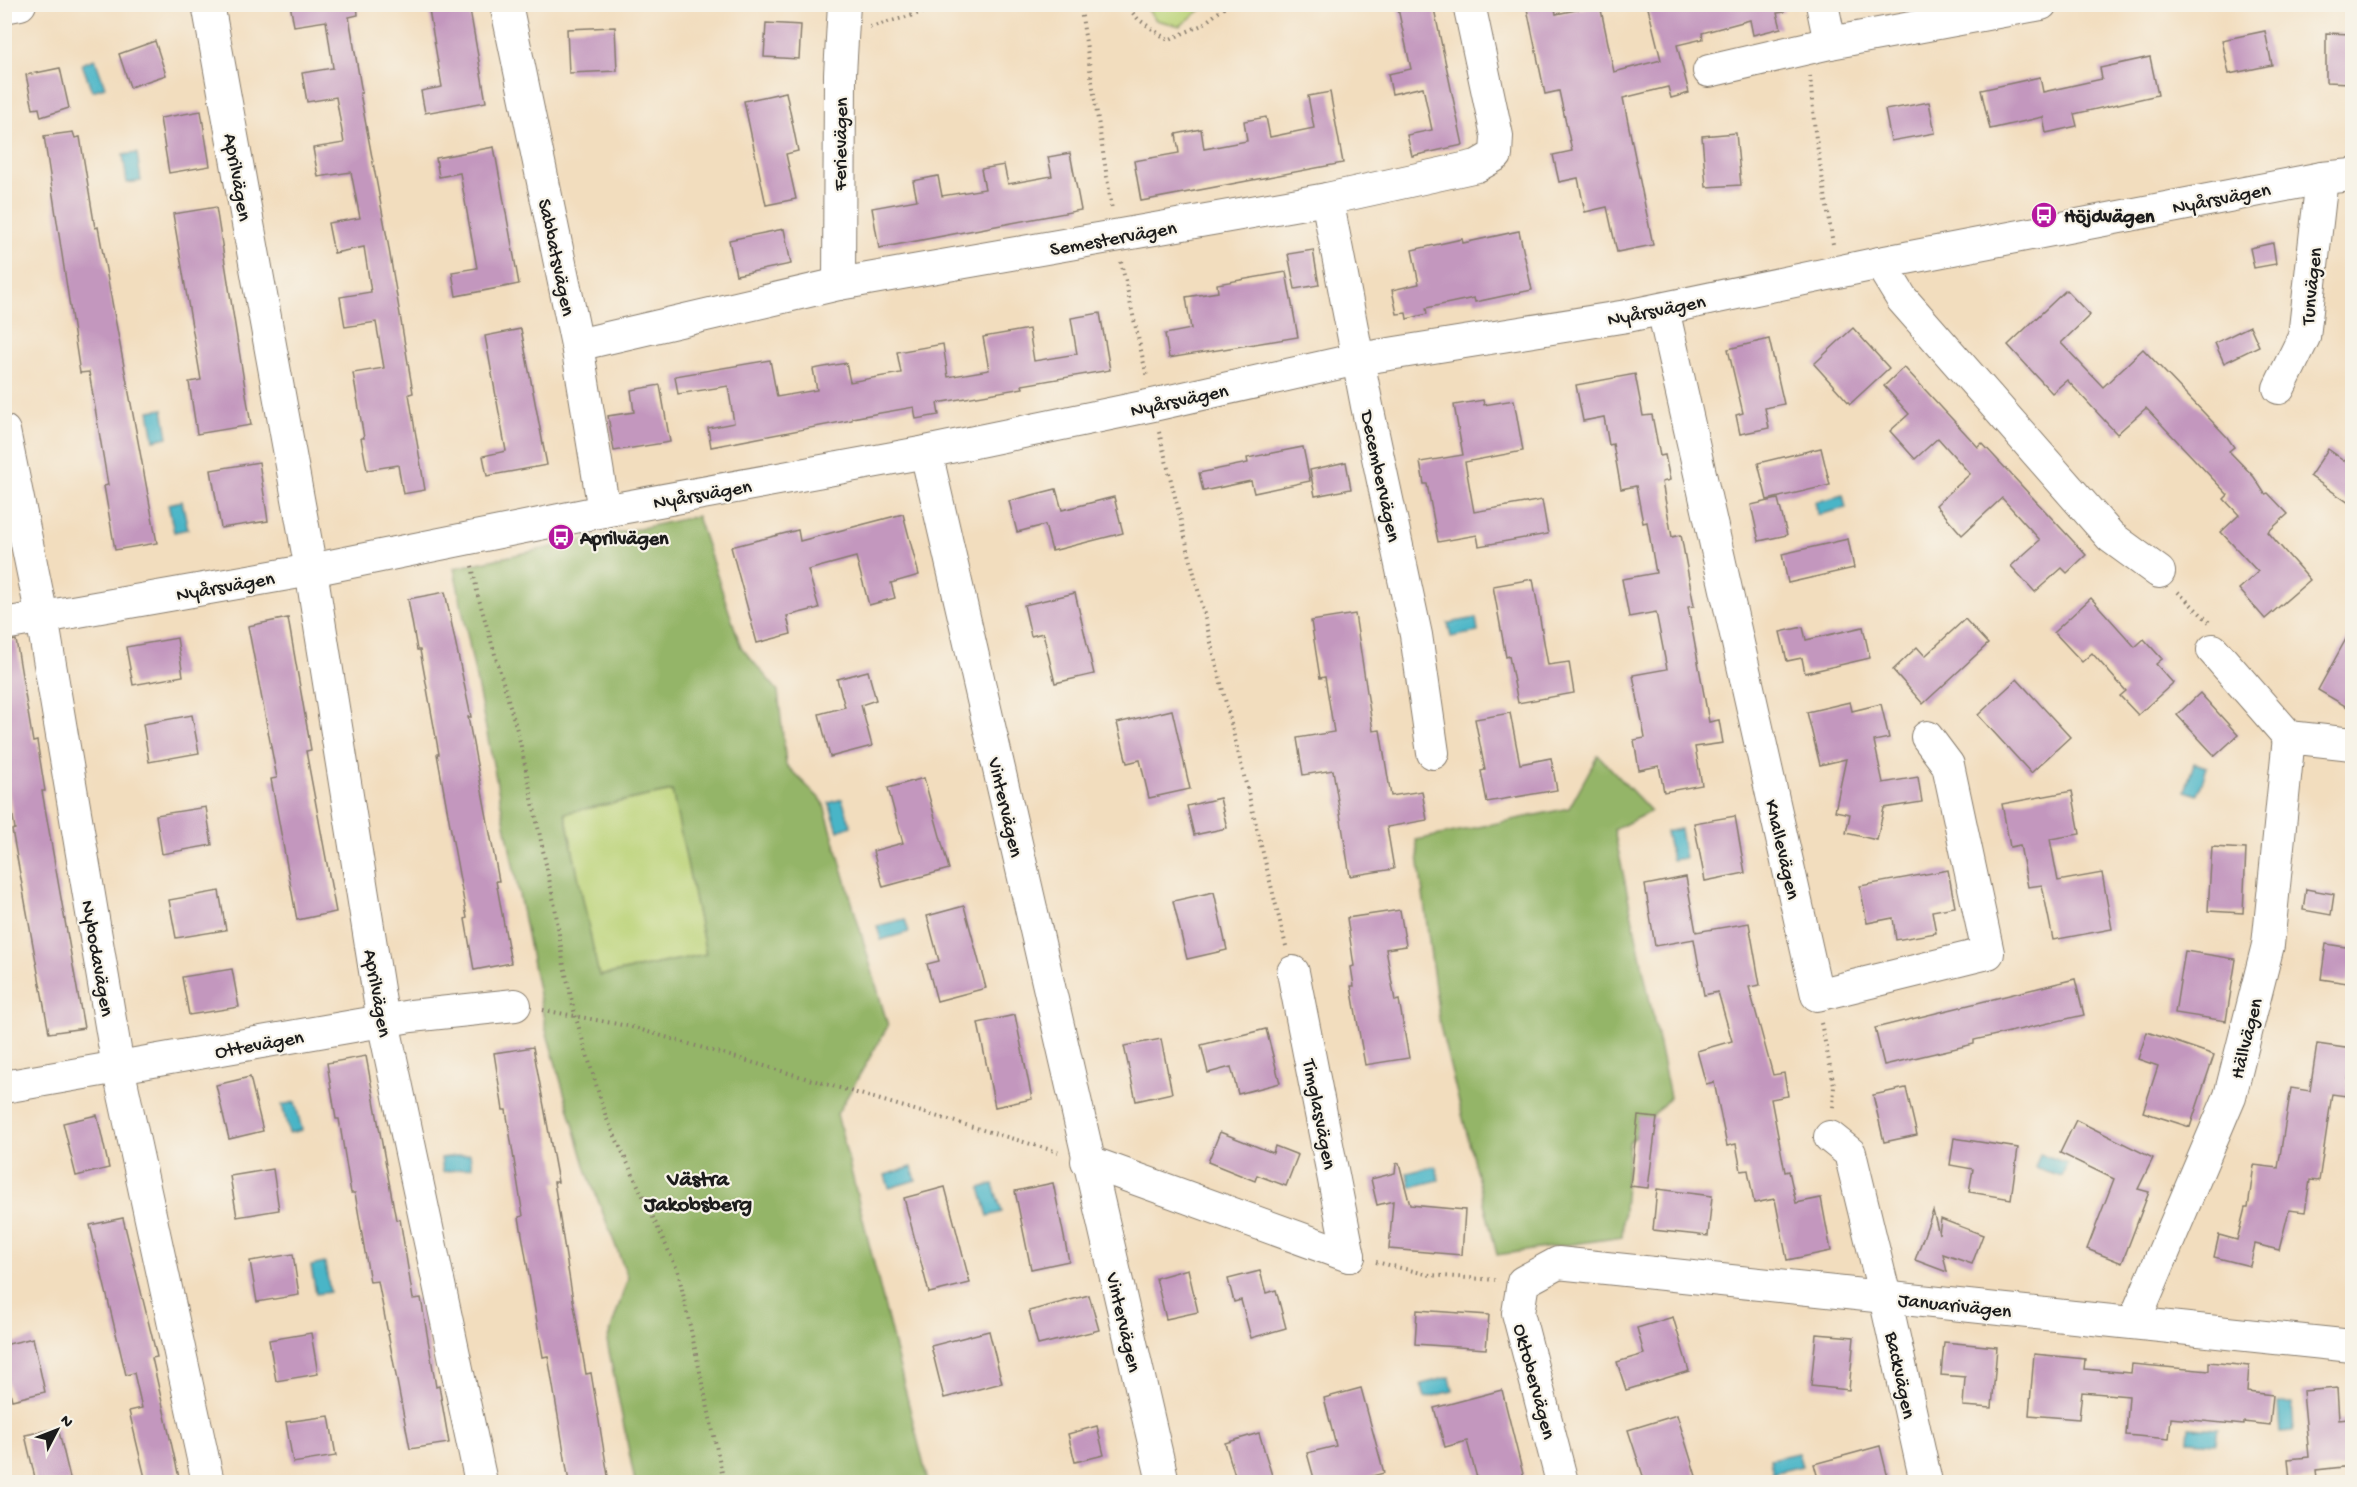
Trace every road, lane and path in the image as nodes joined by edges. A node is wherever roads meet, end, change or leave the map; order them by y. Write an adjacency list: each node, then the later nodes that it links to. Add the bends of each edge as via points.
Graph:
1 (20, 4): 11 (street)
2 (208, 4): 30 (street, Aprilvägen)
3 (506, 4): 22 (street, Sabbatsvägen)
4 (954, 4): 12 (path)
5 (1080, 4): 17 (path)
6 (1125, 4): 7 (path, via 1138,20 1168,40 1202,25)
7 (1229, 4)
8 (1469, 4): 16 (street, Semestervägen, via 1497,136 1497,155 1477,166)
9 (1822, 4): 13 (street)
10 (2041, 4): 13 (street)
11 (4, 7)
12 (843, 19): 20 (street, Ferievägen)
13 (1819, 46): 14 (street); 19 (path, via 1815,132)
14 (1709, 71)
15 (2337, 176): 18 (street, Nyårsvägen); 24 (street, Tunvägen, via 2304,338)
16 (1327, 199): 17 (street, Semestervägen); 23 (street, Decembervägen)
17 (1116, 236): 20 (street, Semestervägen); 25 (path)
18 (1880, 264): 19 (street, Nyårsvägen); 31 (street, via 1902,299 2111,537)
19 (1837, 272): 21 (street, Nyårsvägen)
20 (839, 285): 22 (street, Semestervägen)
21 (1663, 309): 23 (street, Nyårsvägen); 40 (street, Knallevägen)
22 (577, 345): 28 (street, Sabbatsvägen)
23 (1358, 360): 25 (street, Nyårsvägen); 38 (street, Decembervägen, via 1416,635)
24 (2278, 388)
25 (1153, 405): 27 (street, Nyårsvägen); 39 (path)
26 (4, 431): 32 (street, Nybodavägen)
27 (926, 452): 28 (street, Nyårsvägen); 47 (street, Vintervägen)
28 (604, 510): 30 (street, Nyårsvägen)
29 (471, 562): 42 (path, via 519,737)
30 (311, 570): 32 (street, Nyårsvägen); 43 (street, Aprilvägen)
31 (2159, 572)
32 (42, 617): 33 (street, Nyårsvägen); 44 (street, Nybodavägen)
33 (4, 624)
34 (2213, 650): 36 (street)
35 (1927, 737): 40 (street, via 1948,765 1988,953)
36 (2289, 737): 37 (street); 51 (street, Hällvägen, via 2268,945 2230,1096)
37 (2352, 744)
38 (1432, 753)
39 (1293, 972): 48 (street, Timglasvägen)
40 (1817, 995): 46 (path, via 1835,1094)
41 (515, 1005): 42 (path); 43 (street, Ottevägen)
42 (575, 1015): 47 (path, via 628,1026); 55 (path, via 606,1117 678,1271)
43 (383, 1021): 44 (street, Ottevägen); 54 (street, Aprilvägen)
44 (118, 1067): 45 (street, Ottevägen); 53 (street, Nybodavägen)
45 (4, 1087)
46 (1830, 1137): 50 (street, Backvägen, via 1850,1153)
47 (1087, 1161): 48 (street); 56 (street, Vintervägen)
48 (1349, 1256): 49 (path, via 1430,1275)
49 (1523, 1282): 50 (street, Januarivägen, via 1557,1263); 57 (street, Oktobervägen, via 1518,1312)
50 (1885, 1297): 51 (street, Januarivägen); 58 (street, Backvägen)
51 (2134, 1322): 52 (street, Januarivägen)
52 (2352, 1346)
53 (208, 1482)
54 (480, 1482)
55 (724, 1482)
56 (1163, 1482)
57 (1562, 1482)
58 (1926, 1482)

